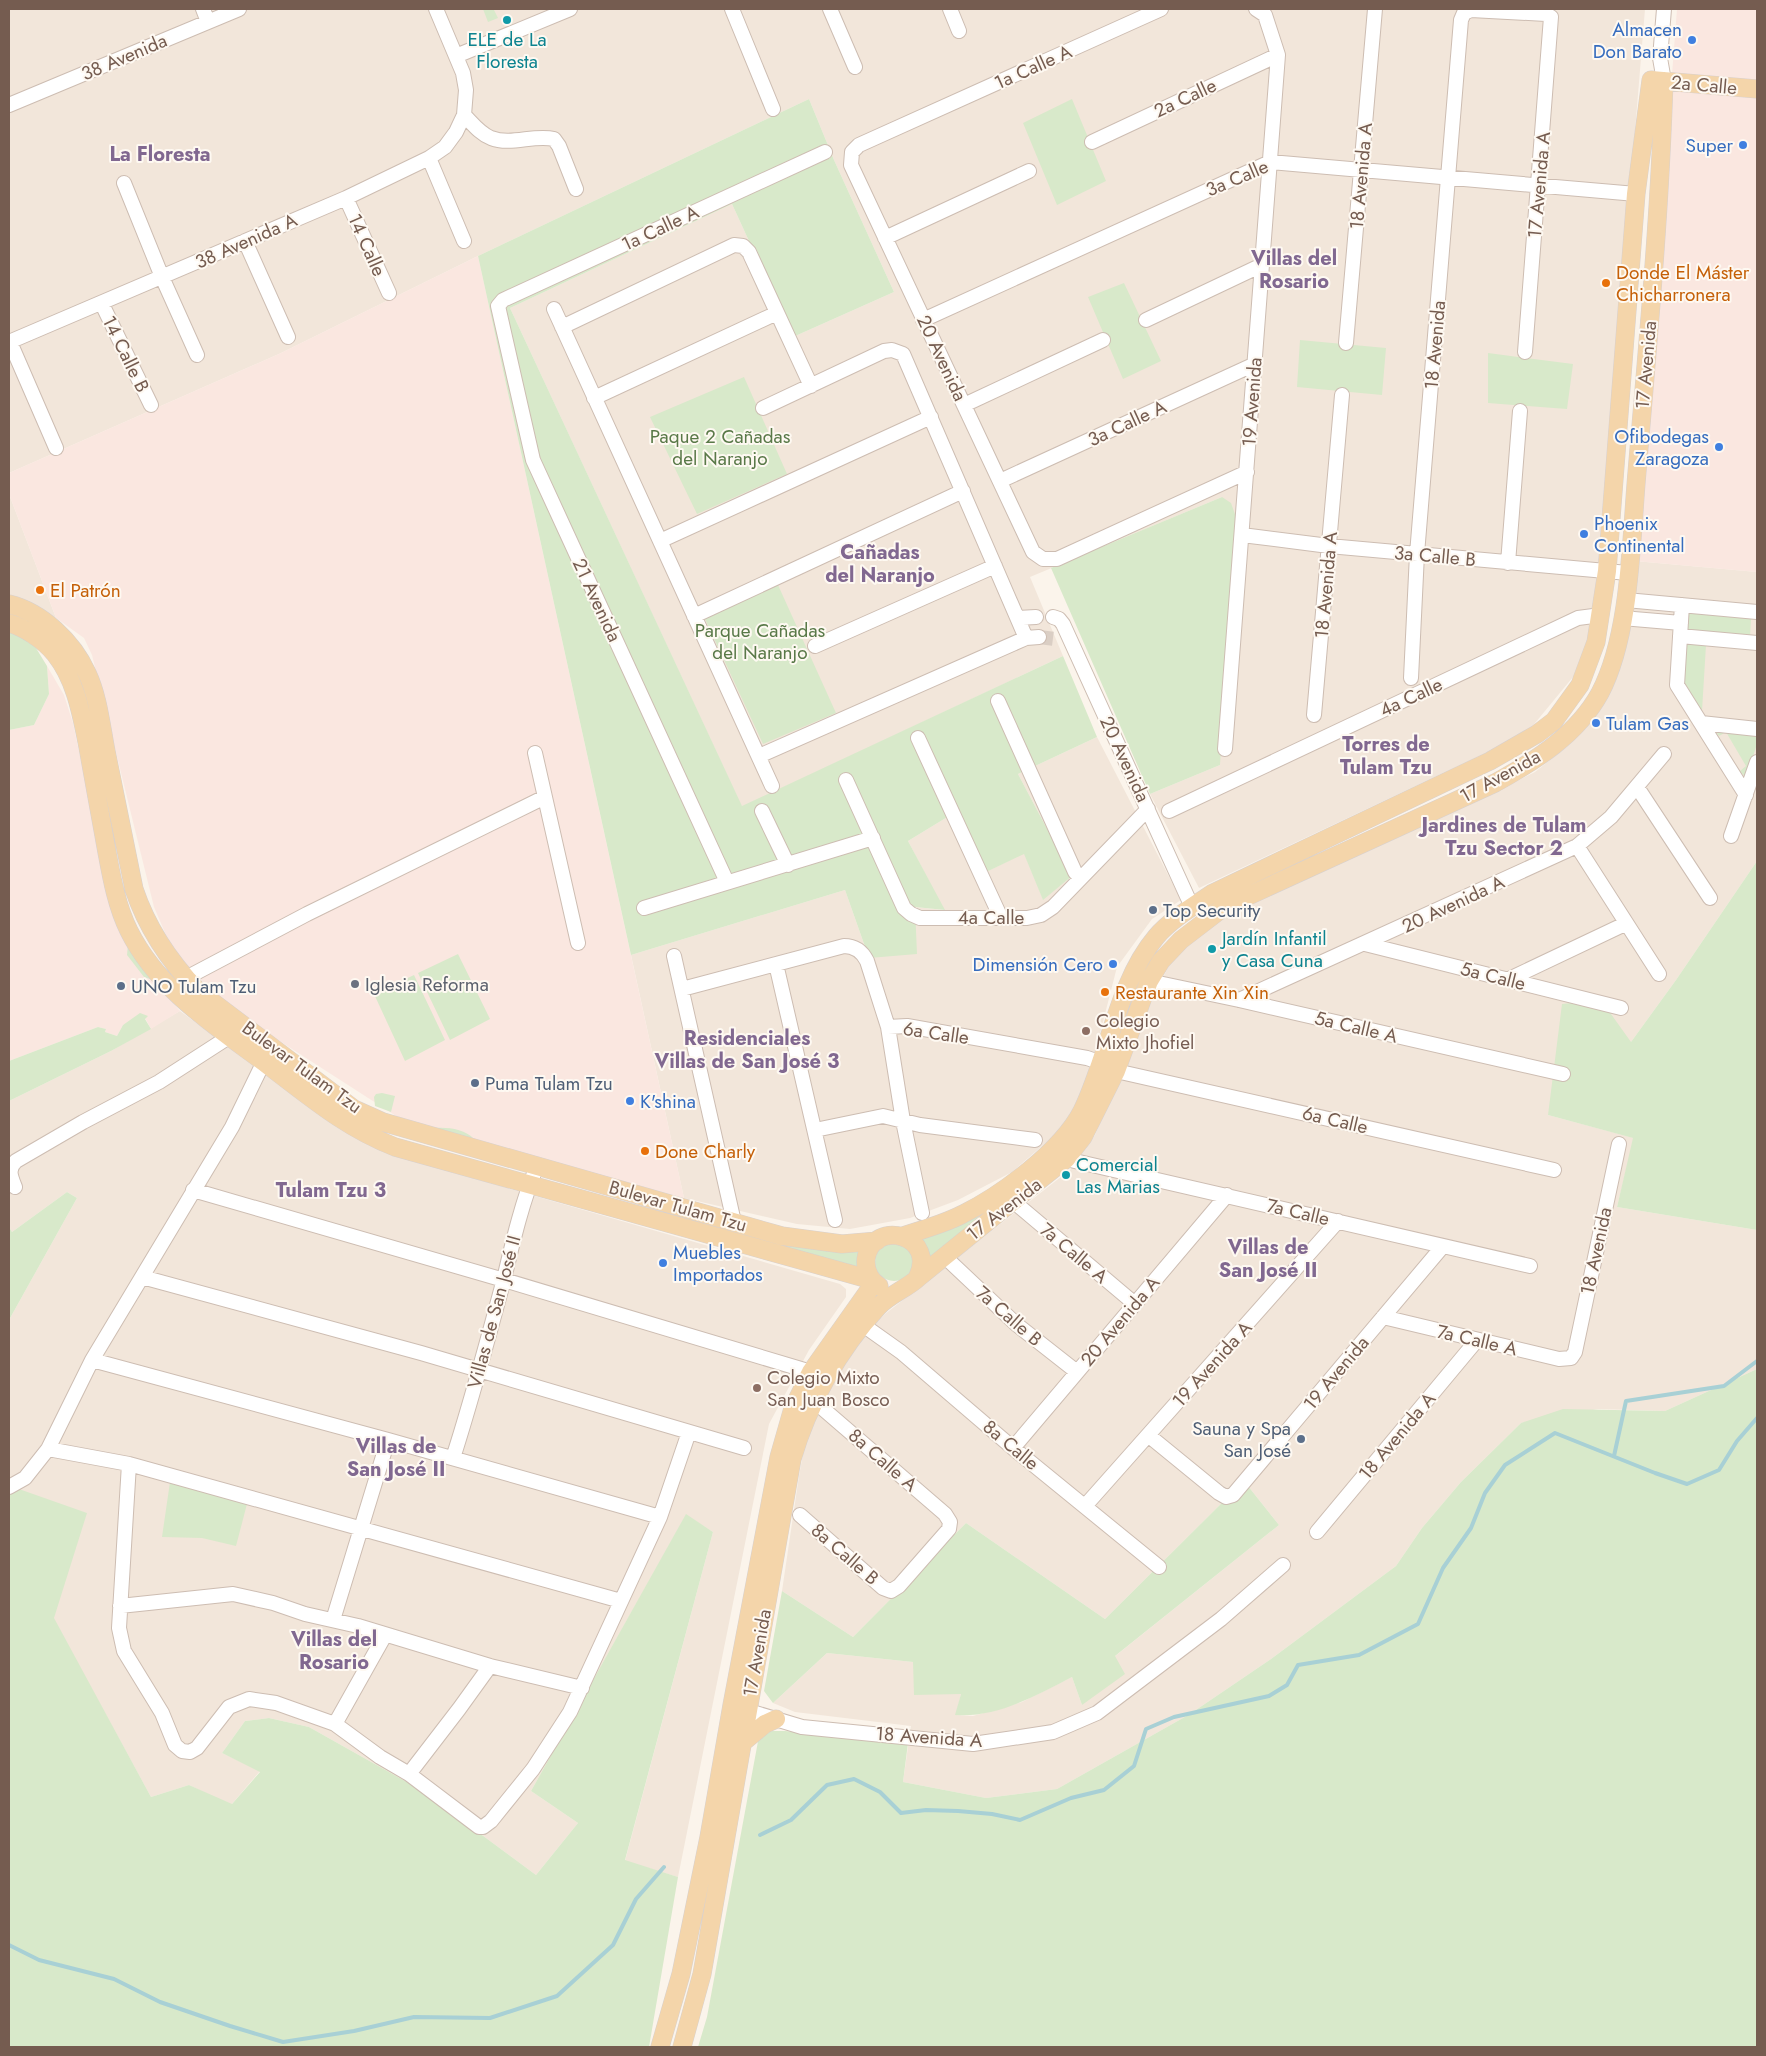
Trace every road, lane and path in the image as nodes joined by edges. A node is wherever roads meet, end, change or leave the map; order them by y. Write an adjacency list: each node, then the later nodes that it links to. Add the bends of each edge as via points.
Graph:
1 (239, 9): 12 (street, 38 Avenida)
2 (436, 9): 15 (street)
3 (570, 9): 15 (street)
4 (732, 9): 20 (street)
5 (830, 9): 16 (street)
6 (950, 9): 13 (street)
7 (1161, 9): 24 (street, 1a Calle A, via 859,144)
8 (1256, 9): 14 (street, via 1265,15)
9 (1375, 9): 28 (street, 18 Avenida A)
10 (1664, 9): 17 (street, 17 Avenida)
11 (1464, 13): 29 (street, 18 Avenida); 31 (street, 17 Avenida A, via 1471,10 1546,14 1551,17)
12 (205, 15): 19 (street, 38 Avenida)
13 (959, 31)
14 (1278, 55): 22 (street, 2a Calle); 26 (street, 19 Avenida)
15 (456, 56): 21 (street, via 466,90)
16 (855, 67)
17 (1657, 81): 18 (main road, 2a Calle); 33 (main road, 17 Avenida); 74 (main road, 17 Avenida, via 1662,158)
18 (1757, 89)
19 (9, 105)
20 (773, 109)
21 (464, 115): 25 (street, 38 Avenida A, via 445,147); 32 (street, via 491,138 506,141 554,139)
22 (1092, 142)
23 (825, 152): 42 (street, 1a Calle A, via 504,300)
24 (852, 152): 35 (street, 20 Avenida, via 851,166)
25 (429, 158): 34 (street, 38 Avenida A); 37 (street)
26 (1270, 162): 28 (street, 3a Calle); 38 (street, 19 Avenida); 45 (street, 3a Calle)
27 (1029, 171): 35 (street)
28 (1361, 171): 29 (street, 3a Calle); 51 (street, 18 Avenida A)
29 (1449, 179): 31 (street, 3a Calle); 70 (street, 18 Avenida)
30 (124, 183): 39 (street)
31 (1539, 186): 33 (street, 3a Calle); 52 (street, 17 Avenida A)
32 (576, 189)
33 (1636, 194): 73 (main road, 17 Avenida)
34 (346, 198): 36 (street, 38 Avenida A); 40 (street, 14 Calle)
35 (885, 238): 45 (street, 20 Avenida)
36 (245, 241): 39 (street, 38 Avenida A); 48 (street)
37 (464, 241)
38 (1262, 265): 46 (street); 54 (street, 19 Avenida)
39 (162, 277): 41 (street, 38 Avenida A); 53 (street)
40 (388, 293)
41 (102, 304): 50 (street, 38 Avenida A); 58 (street, 14 Calle B)
42 (498, 306): 115 (street, 21 Avenida, via 532,460)
43 (554, 309): 47 (street)
44 (777, 313): 47 (street, via 749,252 737,245); 55 (street); 57 (street)
45 (924, 320): 59 (street, 20 Avenida)
46 (1146, 320)
47 (562, 327): 57 (street)
48 (288, 337)
49 (1103, 340): 59 (street)
50 (9, 342): 63 (street)
51 (1346, 343)
52 (1525, 352)
53 (197, 355)
54 (1255, 364): 64 (street, 19 Avenida); 65 (street, 3a Calle A)
55 (811, 386): 60 (street); 62 (street, via 884,351 896,350 905,357)
56 (1342, 395): 69 (street, 18 Avenida A)
57 (594, 398): 68 (street)
58 (151, 405)
59 (964, 405): 65 (street, 20 Avenida)
60 (763, 408)
61 (1520, 411): 71 (street)
62 (931, 417): 66 (street); 68 (street)
63 (56, 448)
64 (1247, 472): 65 (street, 20 Avenida, via 1057,559 1044,559 1033,552); 67 (street, 19 Avenida)
65 (1000, 481)
66 (963, 491): 72 (street); 80 (street)
67 (1242, 535): 69 (street, 3a Calle B); 97 (street, 19 Avenida)
68 (660, 541): 80 (street)
69 (1329, 546): 70 (street, 3a Calle B); 93 (street, 18 Avenida A)
70 (1417, 554): 71 (street, 3a Calle B); 91 (street, 18 Avenida)
71 (1508, 563): 73 (street, 3a Calle B)
72 (995, 566): 83 (street); 90 (street)
73 (1607, 571): 74 (street, 3a Calle B); 79 (main road, 17 Avenida)
74 (1628, 573): 75 (main road, 17 Avenida)
75 (1626, 600): 77 (street); 84 (main road, 17 Avenida)
76 (9, 604): 126 (main road, Bulevar Tulam Tzu, via 18,606 55,630 87,673 142,913)
77 (1682, 605): 78 (street); 86 (street)
78 (1757, 612)
79 (1601, 615): 109 (street, 4a Calle, via 1578,618); 117 (main road, 17 Avenida, via 1596,642 1580,685 1554,721 1537,734 1490,761 1213,893)
80 (694, 616): 100 (street)
81 (1036, 617): 83 (street)
82 (1052, 617): 88 (street, 20 Avenida, via 1061,621)
83 (1018, 618): 100 (street, via 1033,638)
84 (1622, 618): 86 (street); 128 (main road, 17 Avenida, via 1614,658 1596,698 1574,728 1536,760 1495,783 1224,907 1181,940 1161,961)
85 (9, 623): 134 (main road, Bulevar Tulam Tzu, via 40,639 55,654 70,678 80,711 112,882 127,928 144,958 162,980)
86 (1681, 630): 89 (street); 94 (street, via 1677,686)
87 (1055, 639): 88 (street)
88 (1071, 641): 107 (street, 20 Avenida)
89 (1757, 643)
90 (816, 646)
91 (1410, 678)
92 (998, 701): 114 (street, via 1075,872)
93 (1314, 716)
94 (1701, 723): 95 (street); 105 (street)
95 (1757, 729)
96 (918, 738): 119 (street)
97 (1225, 749)
98 (535, 753): 106 (street)
99 (1664, 754): 104 (street, 20 Avenida A)
100 (759, 756): 103 (street)
101 (1757, 762): 105 (street)
102 (846, 780): 111 (street)
103 (772, 786)
104 (1637, 787): 112 (street, 20 Avenida A, via 1611,817); 116 (street)
105 (1746, 795): 110 (street)
106 (545, 797): 121 (street); 126 (street, via 298,918)
107 (1148, 809): 114 (street, 4a Calle); 117 (street, 20 Avenida)
108 (762, 811): 113 (street)
109 (1169, 811)
110 (1731, 836)
111 (873, 838): 113 (street); 119 (street, 4a Calle, via 904,908 911,914 920,918)
112 (1577, 846): 120 (street); 122 (street, 20 Avenida A)
113 (788, 865): 115 (street)
114 (1081, 878): 119 (street, 4a Calle, via 1053,908 1041,915)
115 (727, 882): 118 (street)
116 (1710, 898)
117 (1192, 907): 136 (main road, 17 Avenida, via 1157,936 1134,970)
118 (644, 908)
119 (1001, 918)
120 (1625, 924): 125 (street); 127 (street)
121 (578, 943)
122 (1365, 944): 127 (street, 5a Calle); 130 (street, 20 Avenida A)
123 (674, 956): 129 (street)
124 (776, 964): 129 (street); 133 (street, via 844,946 858,950 866,961); 139 (street)
125 (1659, 974)
126 (186, 978): 132 (main road, Bulevar Tulam Tzu)
127 (1507, 980): 131 (street, 5a Calle)
128 (1149, 981): 130 (street, 5a Calle A); 136 (main road, 17 Avenida)
129 (682, 990): 155 (street)
130 (1239, 1000): 137 (street, 5a Calle A)
131 (1621, 1008)
132 (244, 1026): 134 (street); 135 (main road, Bulevar Tulam Tzu)
133 (888, 1028): 136 (street, 6a Calle, via 907,1026 1087,1058); 138 (street)
134 (230, 1037): 135 (main road, Bulevar Tulam Tzu); 148 (street, via 159,1082 16,1161 10,1172)
135 (267, 1054): 142 (main road, Bulevar Tulam Tzu, via 354,1109 383,1122); 146 (main road, Bulevar Tulam Tzu, via 345,1123 396,1147); 149 (street, via 232,1127)
136 (1109, 1067): 143 (main road, 17 Avenida, via 1083,1137); 145 (street, 6a Calle); 156 (main road, 17 Avenida, via 1081,1112 1048,1153 988,1200 962,1215)
137 (1563, 1074)
138 (903, 1121): 139 (street, via 883,1116); 140 (street); 152 (street)
139 (815, 1130): 153 (street)
140 (1035, 1140)
141 (1619, 1144): 170 (street, 18 Avenida, via 1575,1352)
142 (489, 1153): 144 (main road, Bulevar Tulam Tzu); 146 (main road)
143 (1066, 1159): 150 (street, 7a Calle); 151 (main road, 17 Avenida)
144 (537, 1166): 147 (street, Villas de San José II); 155 (main road, Bulevar Tulam Tzu)
145 (1554, 1170)
146 (482, 1171): 147 (main road, Bulevar Tulam Tzu)
147 (530, 1184): 162 (street, Villas de San José II); 164 (main road, Bulevar Tulam Tzu)
148 (15, 1187)
149 (193, 1190): 161 (street); 162 (street)
150 (1227, 1196): 154 (street, 7a Calle); 166 (street, 20 Avenida A)
151 (1013, 1201): 159 (main road, 17 Avenida); 166 (street, 7a Calle A)
152 (922, 1213)
153 (835, 1220)
154 (1338, 1221): 158 (street, 7a Calle); 177 (street, 19 Avenida A)
155 (734, 1222): 157 (main road, Bulevar Tulam Tzu, via 782,1236 842,1244)
156 (902, 1236): 157 (main road, via 885,1236); 163 (main road, via 910,1240 921,1254 922,1263)
157 (877, 1241): 164 (main road, via 867,1255 866,1264)
158 (1443, 1246): 160 (street, 7a Calle); 167 (street, 19 Avenida)
159 (944, 1256): 163 (main road, 17 Avenida); 174 (street, 7a Calle B, via 1016,1324)
160 (1530, 1266)
161 (142, 1277): 171 (street); 172 (street)
162 (504, 1280): 172 (street, Villas de San José II); 173 (street)
163 (916, 1280): 165 (main road)
164 (873, 1282): 165 (main road, via 891,1291); 173 (main road, 17 Avenida)
165 (901, 1290): 168 (main road, 17 Avenida, via 879,1306)
166 (1135, 1304): 174 (street, 20 Avenida A)
167 (1383, 1318): 169 (street, 7a Calle A); 177 (street, 19 Avenida, via 1233,1495 1226,1497)
168 (863, 1325): 175 (main road, 17 Avenida, via 831,1370); 180 (street, 8a Calle, via 897,1349)
169 (1476, 1340): 170 (street, 7a Calle A, via 1559,1359); 189 (street, 18 Avenida A)
170 (1571, 1358)
171 (92, 1360): 178 (street); 181 (street)
172 (479, 1370): 176 (street); 182 (street, Villas de San José II)
173 (811, 1372): 199 (main road, 17 Avenida, via 793,1408 779,1457)
174 (1077, 1372): 180 (street, 20 Avenida A)
175 (814, 1401): 192 (street, 8a Calle A, via 945,1514 950,1522 949,1529 899,1586); 199 (main road, 17 Avenida, via 792,1459)
176 (690, 1432): 179 (street); 187 (street)
177 (1148, 1435): 185 (street, 19 Avenida A)
178 (388, 1440): 182 (street); 188 (street)
179 (744, 1448)
180 (1013, 1448): 185 (street, 8a Calle)
181 (48, 1449): 183 (street); 184 (street, via 25,1478)
182 (453, 1458): 187 (street)
183 (129, 1464): 188 (street); 194 (street)
184 (9, 1487)
185 (1085, 1506): 191 (street, 8a Calle)
186 (800, 1515): 192 (street, 8a Calle B, via 883,1588)
187 (660, 1517): 193 (street)
188 (361, 1530): 193 (street); 195 (street)
189 (1317, 1532)
190 (1282, 1565): 200 (street, 18 Avenida A, via 1221,1619 1096,1713 1053,1732 973,1744 802,1727)
191 (1159, 1567)
192 (891, 1590)
193 (621, 1602): 198 (street)
194 (120, 1606): 195 (street, via 233,1594); 201 (street, via 119,1628 124,1651 162,1712 175,1745 182,1751 190,1752 197,1748 229,1707 249,1699 276,1703)
195 (334, 1620): 196 (street)
196 (385, 1635): 197 (street); 201 (street)
197 (490, 1666): 198 (street); 203 (street)
198 (582, 1688): 203 (street, via 533,1769 492,1821 483,1827)
199 (739, 1708): 200 (street, 18 Avenida A); 202 (main road, 17 Avenida); 204 (main road, 17 Avenida, via 681,1974)
200 (776, 1719): 202 (main road)
201 (335, 1724): 203 (street)
202 (742, 1743): 205 (main road, 17 Avenida, via 702,1974)
203 (408, 1774)
204 (660, 2047)
205 (682, 2047)

